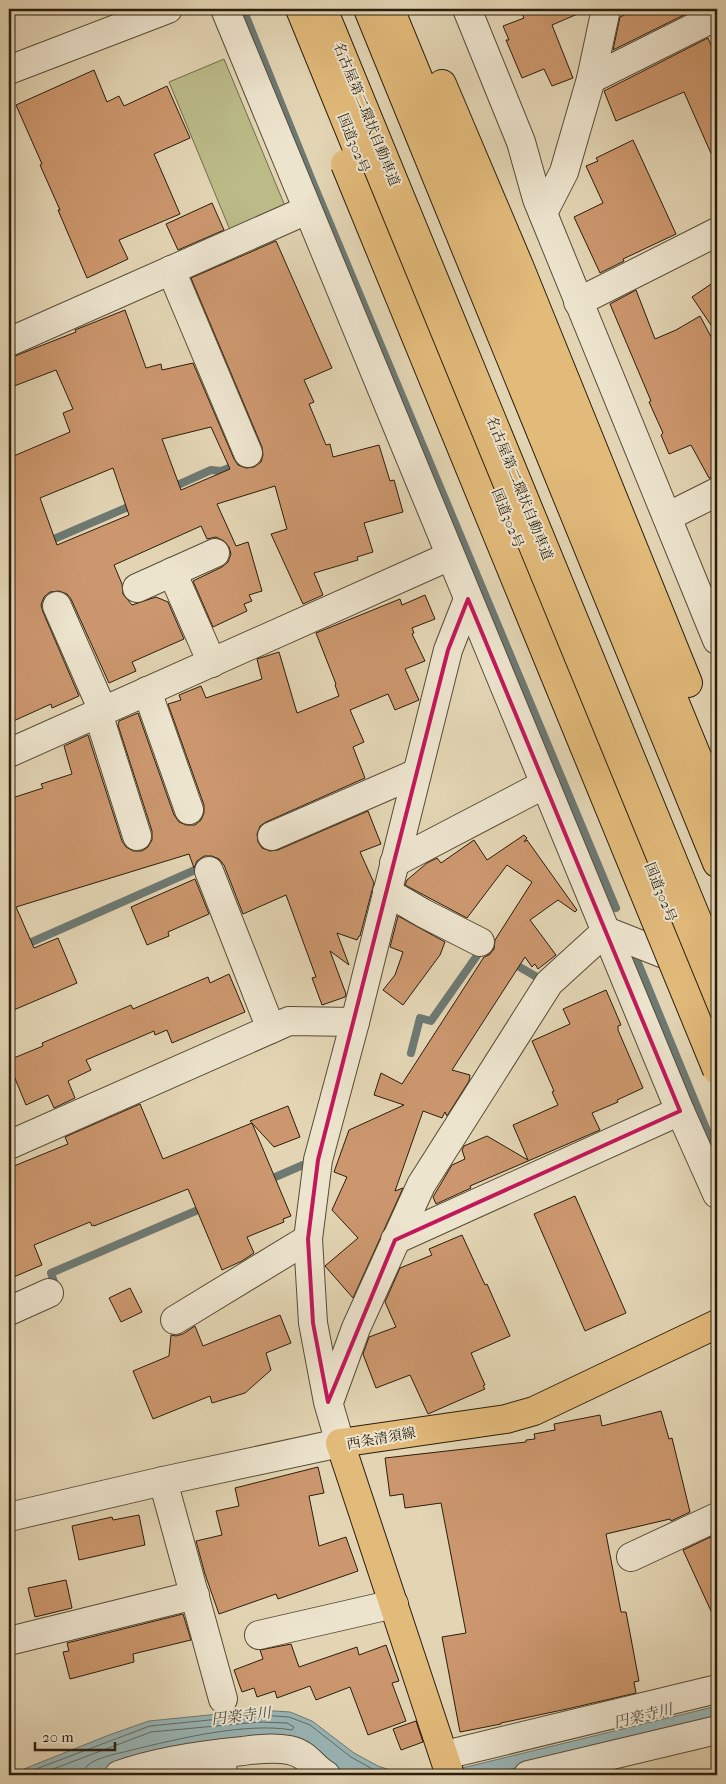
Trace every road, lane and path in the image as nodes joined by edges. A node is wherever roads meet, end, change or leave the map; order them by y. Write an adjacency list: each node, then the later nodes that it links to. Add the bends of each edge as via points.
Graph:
1 (168, 9): 12 (street)
2 (225, 9): 14 (street)
3 (284, 9): 52 (main road, bridge)
4 (300, 9): 47 (main road, 国道302号)
5 (323, 9): 48 (main road, 名古屋第二環状自動車道)
6 (368, 9): 41 (main road)
7 (390, 9): 37 (main road)
8 (410, 9): 34 (main road, via 524,277)
9 (467, 9): 15 (street, via 521,142)
10 (606, 9): 13 (street)
11 (717, 16): 13 (street)
12 (9, 70)
13 (591, 79): 15 (street, via 564,172)
14 (307, 210): 17 (street); 24 (street)
15 (543, 213): 18 (street)
16 (717, 232): 18 (street)
17 (171, 270): 19 (street); 20 (street)
18 (578, 302): 22 (street)
19 (9, 342)
20 (248, 453)
21 (717, 492): 22 (street)
22 (666, 517): 29 (street)
23 (215, 553): 25 (street)
24 (450, 556): 27 (street); 30 (street)
25 (172, 572): 26 (street); 30 (street)
26 (137, 588)
27 (468, 599): 35 (street, via 448,650); 36 (street)
28 (57, 606): 32 (street)
29 (717, 640)
30 (212, 663): 31 (street)
31 (147, 692): 32 (street); 38 (street)
32 (101, 712): 33 (street); 39 (street)
33 (9, 753)
34 (717, 756)
35 (417, 773): 40 (street); 42 (street)
36 (545, 784): 42 (street); 45 (street)
37 (717, 805)
38 (189, 810)
39 (137, 836)
40 (272, 836)
41 (717, 862)
42 (394, 863): 44 (street)
43 (209, 872): 51 (street)
44 (387, 892): 46 (street); 49 (street)
45 (606, 931): 47 (street); 53 (street); 57 (street, via 549,983 421,1185)
46 (480, 942)
47 (691, 965): 50 (main road, 国道302号)
48 (717, 968)
49 (354, 1022): 51 (street, via 289,1020); 56 (street, via 318,1160)
50 (717, 1026)
51 (271, 1029): 54 (street)
52 (717, 1071)
53 (680, 1111): 55 (street); 57 (street)
54 (9, 1145)
55 (717, 1194)
56 (308, 1239): 60 (street); 62 (street, via 313,1323)
57 (395, 1240): 62 (street)
58 (49, 1293): 59 (street)
59 (9, 1311)
60 (175, 1320)
61 (717, 1324): 63 (main road, 西条清須線, via 534,1411 506,1419)
62 (328, 1402): 63 (street)
63 (340, 1443): 64 (street); 69 (main road, 西条清須線)
64 (163, 1481): 65 (street); 68 (street)
65 (9, 1516)
66 (717, 1517): 67 (street)
67 (630, 1557)
68 (195, 1595): 71 (street); 73 (street)
69 (394, 1604): 70 (street); 76 (main road, 西条清須線)
70 (259, 1635)
71 (9, 1641)
72 (717, 1689): 76 (street)
73 (223, 1698)
74 (717, 1730): 79 (street)
75 (222, 1764): 77 (street, via 268,1748 289,1750 308,1758); 78 (street, via 172,1761)
76 (447, 1765)
77 (322, 1774)
78 (119, 1775)
79 (528, 1775)

